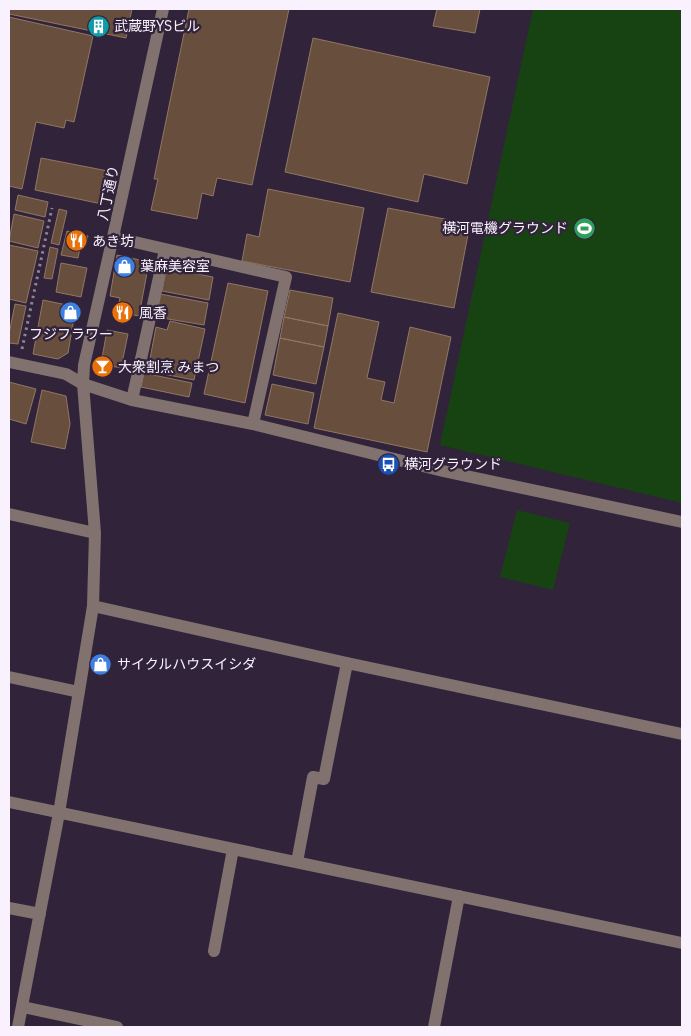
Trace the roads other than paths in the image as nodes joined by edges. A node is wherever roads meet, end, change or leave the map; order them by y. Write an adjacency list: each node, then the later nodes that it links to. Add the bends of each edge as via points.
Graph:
1 (163, 9): 2 (street, 八丁通り)
2 (114, 237): 3 (street); 5 (street, 八丁通り, via 84,365)
3 (165, 250): 6 (street); 7 (street, via 286,277)
4 (14, 363): 5 (street, via 66,374)
5 (83, 384): 6 (street); 10 (street, 八丁通り)
6 (132, 400): 7 (street)
7 (253, 424): 9 (street, via 443,471)
8 (9, 514): 10 (street)
9 (682, 522)
10 (94, 533): 11 (street, 八丁通り)
11 (93, 606): 12 (street); 14 (street, 八丁通り)
12 (347, 663): 15 (street); 19 (street, via 324,779 313,777)
13 (9, 677): 14 (street)
14 (79, 692): 17 (street, 八丁通り)
15 (682, 734)
16 (9, 802): 17 (street)
17 (59, 813): 18 (street); 22 (street, 八丁通り)
18 (233, 849): 19 (street); 24 (street)
19 (297, 862): 20 (street)
20 (459, 896): 23 (street); 28 (street)
21 (9, 908): 22 (street)
22 (40, 914): 25 (street, 八丁通り)
23 (682, 943)
24 (214, 951)
25 (22, 1007): 26 (street, 八丁通り); 27 (street)
26 (18, 1027)
27 (117, 1027)
28 (434, 1027)

